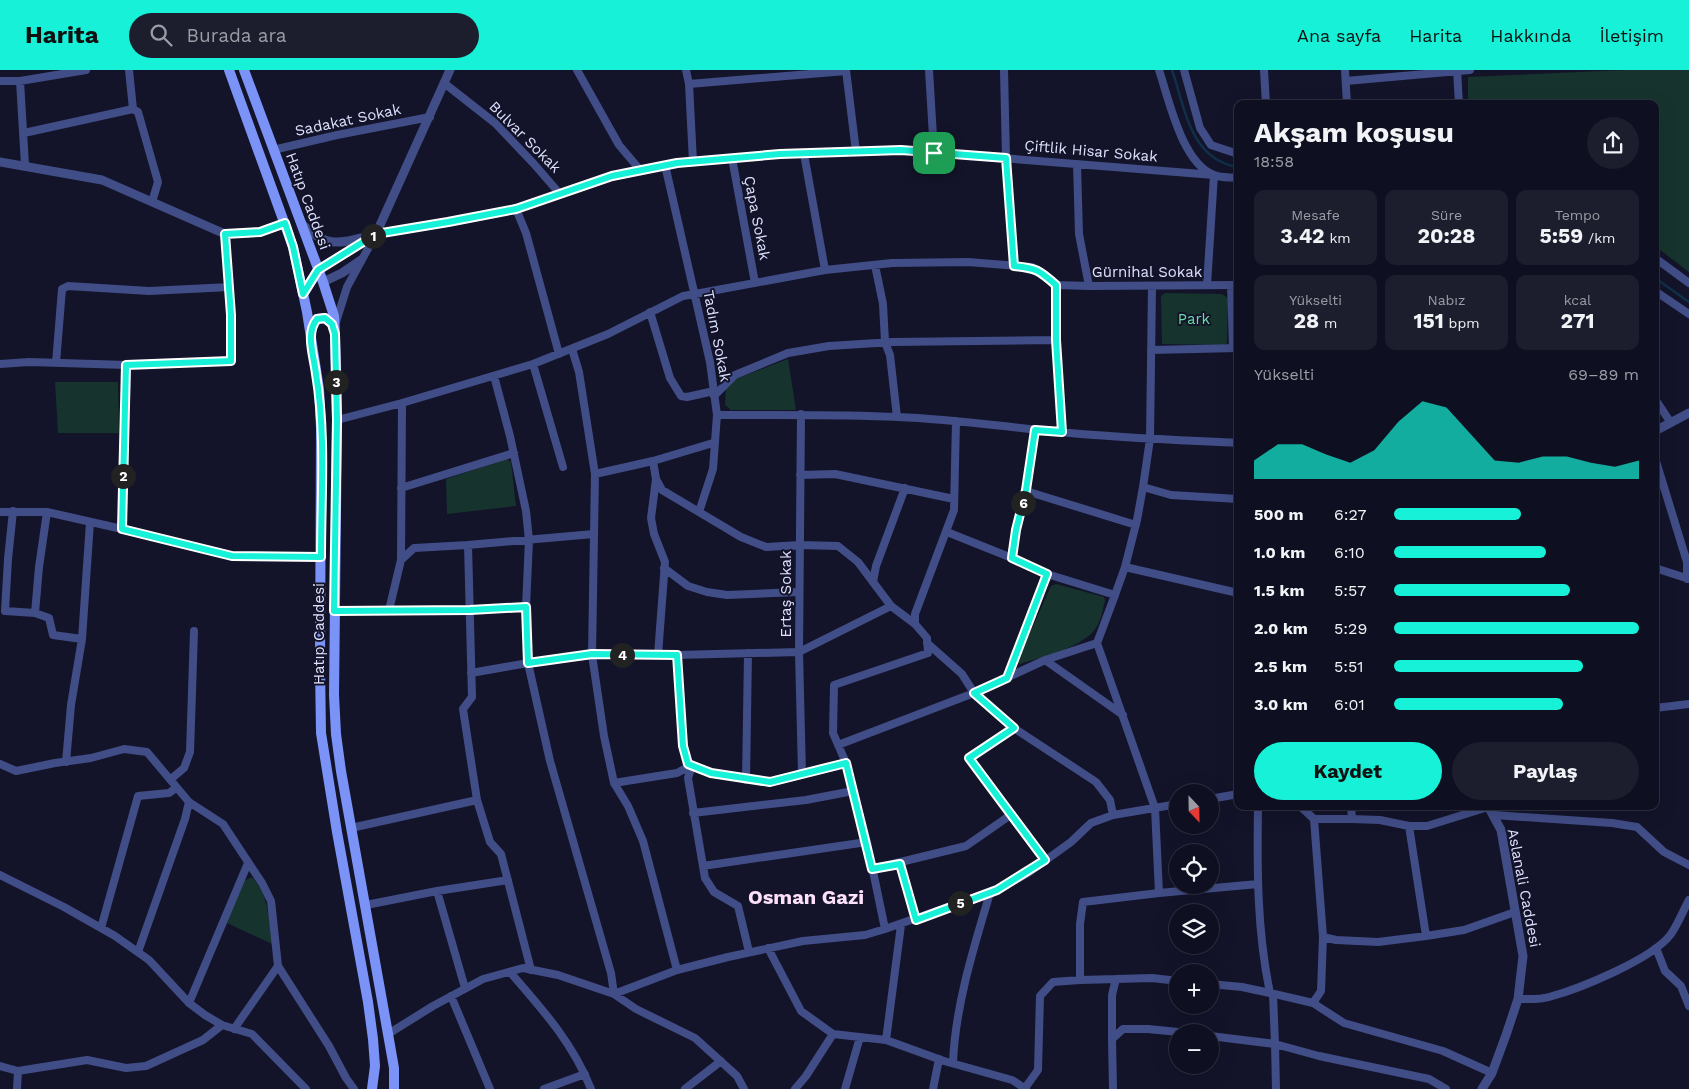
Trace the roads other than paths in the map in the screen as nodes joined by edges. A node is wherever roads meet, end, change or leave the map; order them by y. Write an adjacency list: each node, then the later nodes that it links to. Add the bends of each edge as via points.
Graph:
1 (86, 70): 18 (street)
2 (129, 70): 25 (street)
3 (229, 70): 47 (main road, Hatıp Caddesi)
4 (244, 70): 28 (main road, Hatıp Caddesi)
5 (450, 70): 20 (street)
6 (577, 70): 40 (street, via 619,145)
7 (687, 70): 21 (street)
8 (846, 70): 21 (street); 29 (street)
9 (929, 70): 30 (street)
10 (1004, 70): 34 (street)
11 (1159, 70): 41 (street, via 1185,147 1196,162)
12 (1184, 70): 31 (street, via 1200,128 1211,145)
13 (1264, 70): 22 (street)
14 (1345, 70): 19 (street)
15 (1457, 70): 16 (street); 19 (street); 24 (street)
16 (1470, 70)
17 (0, 81): 18 (street)
18 (20, 82): 27 (street)
19 (1346, 82): 23 (street)
20 (444, 83): 26 (street); 43 (street, Bulvar Sokak, via 495,122)
21 (689, 84): 36 (street)
22 (1266, 100)
23 (1347, 100)
24 (1460, 100)
25 (133, 109): 27 (street); 44 (street, via 138,112 158,182)
26 (430, 116): 28 (street, Sadakat Sokak); 49 (street)
27 (24, 133): 39 (street)
28 (273, 150): 46 (main road, Hatıp Caddesi)
29 (856, 152): 30 (street, Çiftlik Hisar Sokak, via 901,150); 32 (street, Çiftlik Hisar Sokak)
30 (934, 153): 34 (street, Çiftlik Hisar Sokak)
31 (1234, 153)
32 (804, 154): 33 (street, Çiftlik Hisar Sokak); 55 (street)
33 (732, 158): 36 (street, Çiftlik Hisar Sokak); 57 (street, Çapa Sokak)
34 (1006, 158): 37 (street, Çiftlik Hisar Sokak); 53 (street)
35 (0, 162): 39 (street)
36 (693, 162): 38 (street, Çiftlik Hisar Sokak)
37 (1077, 164): 41 (street, Çiftlik Hisar Sokak); 62 (street, via 1078,234)
38 (666, 165): 40 (street, Çiftlik Hisar Sokak); 66 (street, Tadım Sokak)
39 (25, 166): 44 (street, via 102,180)
40 (641, 170): 43 (street, Çiftlik Hisar Sokak)
41 (1214, 175): 42 (street, Çiftlik Hisar Sokak); 60 (street)
42 (1234, 178)
43 (560, 194): 45 (street, Çiftlik Hisar Sokak)
44 (152, 202): 48 (street)
45 (516, 209): 49 (street, Çiftlik Hisar Sokak); 77 (street, via 526,233)
46 (300, 222): 49 (street, via 314,236 327,241 344,242); 54 (main road, Hatıp Caddesi)
47 (285, 223): 48 (street, via 260,232); 65 (main road, Hatıp Caddesi)
48 (225, 234): 64 (street)
49 (376, 234): 50 (street); 54 (street)
50 (361, 260): 56 (street); 70 (street, via 347,287)
51 (1659, 261): 58 (street)
52 (875, 265): 53 (street, via 968,262); 55 (street); 73 (street, via 883,304)
53 (1014, 266): 59 (street, via 1032,267)
54 (318, 270): 56 (main road, Hatıp Caddesi); 65 (main road)
55 (825, 270): 57 (street)
56 (323, 282): 70 (main road, Hatıp Caddesi)
57 (755, 283): 66 (street)
58 (1689, 283)
59 (1056, 285): 62 (street, Gürnihal Sokak); 72 (street)
60 (1207, 285): 61 (street, Gürnihal Sokak); 63 (street, Gürnihal Sokak)
61 (1234, 285)
62 (1089, 286): 63 (street, Gürnihal Sokak)
63 (1152, 286): 76 (street)
64 (230, 288): 78 (street, via 149,291 68,286 62,289); 81 (street, via 231,361)
65 (303, 294): 71 (main road, Hatıp Caddesi)
66 (695, 294): 68 (street, via 683,296); 83 (street, Tadım Sokak)
67 (1659, 294): 69 (street)
68 (650, 312): 75 (street); 83 (street, via 670,378 681,396)
69 (1689, 314)
70 (335, 329): 71 (main road, via 325,318 317,319); 90 (main road, Hatıp Caddesi)
71 (310, 335): 124 (main road, Hatıp Caddesi, via 319,389 321,428)
72 (1056, 340): 73 (street); 95 (street)
73 (885, 342): 83 (street, via 788,353 735,375); 89 (street, via 890,355)
74 (1234, 348): 76 (street)
75 (572, 349): 77 (street); 103 (street, via 579,372)
76 (1151, 350): 96 (street)
77 (559, 354): 80 (street)
78 (56, 363): 79 (street); 81 (street)
79 (0, 364)
80 (533, 364): 82 (street); 101 (street)
81 (126, 365): 118 (street)
82 (494, 376): 84 (street); 99 (street)
83 (714, 393): 88 (street, Tadım Sokak)
84 (402, 403): 90 (street); 107 (street)
85 (1659, 405): 92 (street)
86 (1689, 413): 92 (street)
87 (801, 414): 88 (street); 89 (street); 104 (street, Ertaş Sokak)
88 (716, 415): 97 (street, Tadım Sokak)
89 (897, 417): 91 (street)
90 (337, 420): 140 (main road, Hatıp Caddesi)
91 (956, 421): 94 (street); 110 (street)
92 (1671, 423): 93 (street)
93 (1659, 428)
94 (1035, 430): 95 (street); 109 (street)
95 (1062, 432): 96 (street)
96 (1150, 439): 98 (street); 106 (street)
97 (714, 443): 100 (street); 115 (street, Tadım Sokak, via 712,470)
98 (1234, 443)
99 (514, 453): 107 (street); 121 (street)
100 (653, 461): 103 (street); 105 (street)
101 (562, 467)
102 (1659, 471): 131 (street, via 1687,562)
103 (595, 474): 120 (street)
104 (800, 475): 108 (street, via 835,474); 123 (street, Ertaş Sokak)
105 (656, 479): 115 (street, via 662,490); 128 (street, via 651,518)
106 (1143, 487): 111 (street, via 1171,496); 117 (street)
107 (401, 488): 126 (street)
108 (905, 488): 110 (street); 132 (street)
109 (1026, 490): 117 (street); 125 (street)
110 (954, 499): 119 (street, via 954,510)
111 (1234, 499)
112 (13, 511): 113 (street); 114 (street); 141 (street, via 5,611)
113 (0, 512)
114 (47, 512): 116 (street); 141 (street)
115 (698, 512): 123 (street, via 741,537 766,547)
116 (90, 522): 118 (street); 144 (street)
117 (1136, 525): 127 (street)
118 (122, 529): 124 (street, via 232,556)
119 (946, 532): 125 (street); 142 (street, via 915,614)
120 (594, 534): 121 (street); 149 (street)
121 (529, 540): 122 (street); 137 (street)
122 (468, 545): 126 (street, via 414,548); 139 (street)
123 (800, 545): 132 (street, via 838,546 858,562); 133 (street, Ertaş Sokak)
124 (321, 557): 254 (main road, Hatıp Caddesi, via 321,733 368,1002 374,1048)
125 (1012, 558): 130 (street)
126 (401, 560): 138 (street)
127 (1126, 566): 134 (street); 135 (street)
128 (664, 568): 133 (street, via 688,586 707,592 727,595); 150 (street)
129 (1659, 569): 131 (street)
130 (1047, 574): 135 (street); 155 (street)
131 (1688, 579)
132 (873, 582): 136 (street)
133 (799, 592): 147 (street, Ertaş Sokak)
134 (1234, 592)
135 (1115, 595): 146 (street)
136 (892, 606): 142 (street); 147 (street)
137 (526, 607): 139 (street); 153 (street)
138 (389, 610): 139 (street); 140 (street)
139 (470, 610): 154 (street)
140 (334, 611): 190 (main road, Hatıp Caddesi, via 336,734)
141 (35, 613): 144 (street, via 49,618 53,635)
142 (915, 624): 145 (street)
143 (194, 631): 167 (street, via 190,752 184,768)
144 (82, 639): 162 (street)
145 (928, 643): 156 (street, via 962,674); 161 (street, via 928,653 834,685 833,733)
146 (1097, 643): 152 (street); 159 (street)
147 (799, 652): 148 (street); 166 (street, Ertaş Sokak)
148 (748, 653): 151 (street); 168 (street)
149 (592, 654): 150 (street); 153 (street); 169 (street)
150 (658, 655): 151 (street)
151 (677, 655): 165 (street, via 683,746 688,764)
152 (1045, 660): 155 (street); 159 (street)
153 (528, 663): 154 (street); 227 (street, via 550,761 611,973)
154 (471, 673): 174 (street, via 472,697 463,708)
155 (1007, 678): 156 (street)
156 (974, 693): 160 (street); 161 (street)
157 (1689, 704): 158 (street)
158 (1659, 708)
159 (1123, 715): 177 (street)
160 (1014, 728): 184 (street, via 969,758); 185 (street, via 1096,782 1110,800)
161 (838, 745): 163 (street)
162 (66, 762): 164 (street, via 16,771); 167 (street, via 124,749 147,752)
163 (846, 763): 166 (street); 171 (street)
164 (0, 764)
165 (692, 765): 168 (street, via 711,773); 169 (street, via 677,774); 183 (street, via 688,778)
166 (802, 774): 168 (street, via 770,782)
167 (171, 779): 170 (street)
168 (746, 780)
169 (614, 783): 219 (street, via 643,841)
170 (176, 788): 175 (street); 209 (street, via 170,793 138,796)
171 (854, 791): 183 (street); 191 (street)
172 (1234, 795): 173 (street)
173 (1219, 797)
174 (477, 800): 190 (street); 199 (street, via 490,842 501,854)
175 (189, 802): 193 (street, via 223,824); 215 (street)
176 (1169, 806): 177 (street)
177 (1155, 808): 185 (street); 203 (street)
178 (1258, 810): 200 (street)
179 (1304, 810): 187 (street)
180 (1351, 810): 188 (street)
181 (1478, 810): 189 (street, via 1427,826)
182 (1490, 810): 186 (street, Aslanali Caddesi)
183 (693, 813): 196 (street)
184 (1012, 814): 192 (street); 194 (street, via 966,846)
185 (1113, 815): 192 (street, via 1090,823 1071,842)
186 (1494, 816): 195 (street, via 1637,827 1664,852); 206 (street, Aslanali Caddesi, via 1501,830)
187 (1314, 819): 188 (street); 212 (street)
188 (1352, 819): 189 (street)
189 (1409, 826): 211 (street)
190 (351, 828): 205 (main road, Hatıp Caddesi)
191 (867, 842): 196 (street); 197 (street)
192 (1045, 860): 202 (street)
193 (248, 864): 217 (street, via 271,901); 230 (street)
194 (900, 864): 197 (street); 207 (street)
195 (1689, 865)
196 (703, 866): 216 (street, via 705,878 714,892 738,906)
197 (872, 869): 210 (street)
198 (0, 875): 209 (street)
199 (508, 880): 201 (street); 218 (street)
200 (1258, 884): 203 (street); 226 (street, via 1258,909)
201 (437, 891): 205 (street); 225 (street)
202 (990, 893): 207 (street); 245 (street, via 959,1015)
203 (1159, 893): 222 (street, via 1082,902)
204 (1689, 900): 214 (street, via 1671,934)
205 (366, 905): 236 (main road, Hatıp Caddesi)
206 (1515, 912): 211 (street, via 1464,930); 229 (street, Aslanali Caddesi, via 1523,956)
207 (916, 920): 208 (street)
208 (901, 925): 210 (street); 241 (street)
209 (101, 928): 215 (street)
210 (885, 929): 213 (street, via 865,935)
211 (1426, 936): 212 (street, via 1378,942)
212 (1323, 937): 231 (street, via 1321,991)
213 (768, 948): 216 (street); 237 (street, via 801,1011)
214 (1656, 948): 229 (street, via 1586,984 1547,998); 232 (street, via 1664,970 1681,986)
215 (138, 952): 230 (street)
216 (749, 952): 219 (street)
217 (278, 966): 234 (street); 253 (street)
218 (531, 970): 220 (street, via 523,968); 227 (street, via 558,975)
219 (677, 970): 227 (street)
220 (510, 972): 225 (street); 249 (street, via 556,1025)
221 (1116, 979): 222 (street); 223 (street); 240 (street, via 1112,995)
222 (1080, 980): 250 (street, via 1053,982 1040,996 1038,1070)
223 (1169, 980)
224 (1219, 985): 226 (street)
225 (465, 988): 228 (street)
226 (1272, 993): 231 (street); 242 (street)
227 (614, 994): 244 (street, via 636,1009 696,1038)
228 (451, 996): 236 (street); 256 (street)
229 (1518, 999): 248 (street, Aslanali Caddesi)
230 (189, 1003): 233 (street)
231 (1313, 1003): 248 (street, via 1344,1023 1443,1050)
232 (1689, 1006)
233 (222, 1025): 234 (street); 247 (street, via 202,1040 146,1066 126,1068 87,1060)
234 (234, 1028): 252 (street, via 252,1034)
235 (1169, 1031): 240 (street, via 1123,1029)
236 (388, 1034): 255 (main road, Hatıp Caddesi)
237 (833, 1034): 238 (street); 261 (street)
238 (860, 1037): 241 (street); 262 (street)
239 (1219, 1037): 242 (street)
240 (1112, 1039): 264 (street)
241 (886, 1040): 243 (street)
242 (1275, 1044): 265 (street); 266 (street, via 1429,1080)
243 (939, 1059): 245 (street); 263 (street)
244 (721, 1061): 259 (street); 260 (street, via 737,1076)
245 (953, 1063): 250 (street, via 1012,1080)
246 (0, 1066): 247 (street)
247 (18, 1071): 251 (street)
248 (1492, 1073): 267 (street, Aslanali Caddesi)
249 (585, 1074): 257 (street); 258 (street)
250 (1026, 1088)
251 (17, 1089)
252 (306, 1089)
253 (354, 1089)
254 (372, 1089)
255 (394, 1089)
256 (490, 1089)
257 (544, 1089)
258 (591, 1089)
259 (685, 1089)
260 (744, 1089)
261 (795, 1089)
262 (845, 1089)
263 (933, 1089)
264 (1113, 1089)
265 (1276, 1089)
266 (1446, 1089)
267 (1482, 1089)

